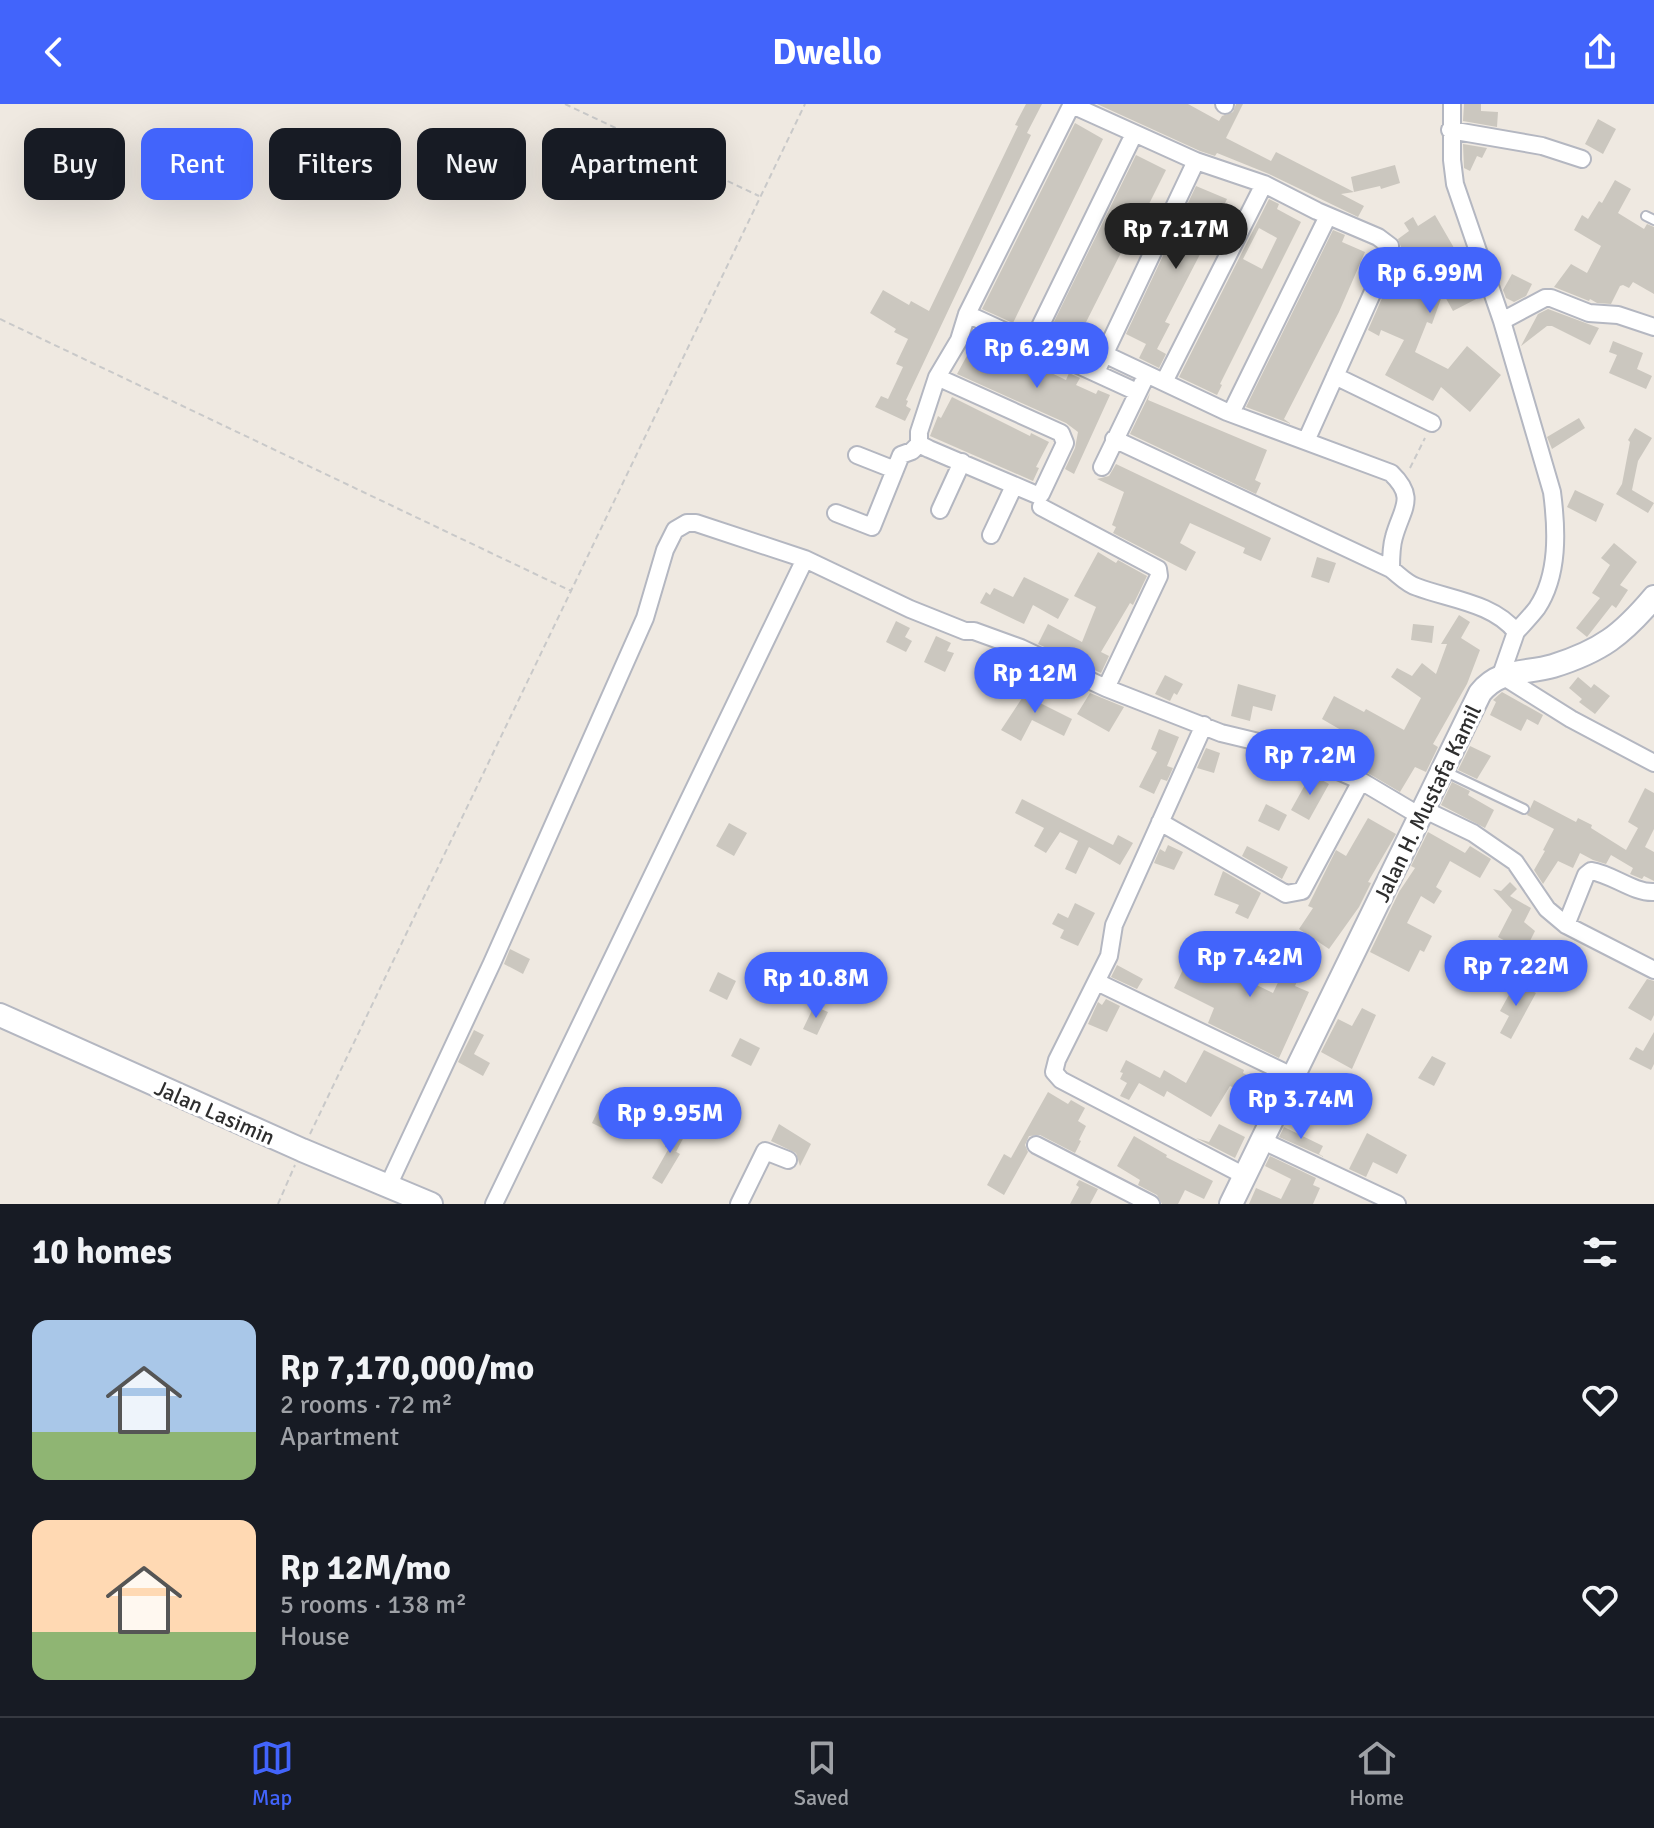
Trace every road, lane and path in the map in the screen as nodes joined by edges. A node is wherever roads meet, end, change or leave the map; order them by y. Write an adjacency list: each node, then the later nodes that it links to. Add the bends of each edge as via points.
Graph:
1 (565, 104): 10 (path)
2 (805, 104): 10 (path)
3 (1452, 104): 5 (street)
4 (1072, 105): 6 (street); 12 (street)
5 (1450, 130): 7 (street, via 1542,146); 14 (street, via 1455,184)
6 (1134, 134): 8 (street); 16 (street)
7 (1582, 159)
8 (1196, 161): 9 (street); 17 (street)
9 (1264, 184): 11 (street); 22 (street)
10 (761, 197): 41 (path)
11 (1328, 216): 20 (street, via 1390,246); 24 (street)
12 (967, 314): 16 (street); 21 (street)
13 (0, 319): 41 (path)
14 (1502, 321): 15 (street, via 1551,298 1589,313 1618,315); 43 (street, via 1555,515 1550,580)
15 (1654, 327)
16 (1032, 343): 18 (street)
17 (1104, 354): 18 (street); 19 (street)
18 (1096, 372): 23 (street)
19 (1147, 373): 22 (street); 23 (street)
20 (1335, 376): 25 (street); 27 (street)
21 (937, 377): 28 (street); 34 (street, via 1064,437 1041,494)
22 (1164, 382): 24 (street)
23 (1137, 392): 26 (street)
24 (1231, 413): 27 (street)
25 (1432, 423): 33 (path)
26 (1114, 439): 31 (street); 40 (street)
27 (1306, 441): 33 (street, via 1379,466)
28 (919, 444): 30 (street); 32 (street, via 901,455)
29 (857, 455): 32 (street)
30 (962, 462): 34 (street); 36 (street)
31 (1102, 467)
32 (895, 470): 37 (street, via 872,527)
33 (1402, 484): 40 (street, via 1404,513 1394,537)
34 (1014, 486): 38 (street)
35 (1041, 507): 45 (street, via 1158,569)
36 (940, 510)
37 (836, 513)
38 (991, 535)
39 (805, 559): 45 (street, via 910,609 1021,648); 64 (street, via 696,523 675,530 645,618); 67 (street)
40 (1391, 569): 43 (street, via 1413,586 1458,599 1509,623)
41 (572, 591): 61 (path)
42 (1654, 597): 44 (street, via 1607,644 1548,667)
43 (1516, 632): 44 (street)
44 (1501, 675): 47 (street); 48 (street, Jalan H. Mustafa Kamil, via 1480,693)
45 (1106, 688): 46 (street)
46 (1204, 725): 49 (street, via 1288,749); 52 (street)
47 (1654, 763)
48 (1442, 770): 50 (lane); 51 (street, Jalan H. Mustafa Kamil)
49 (1361, 781): 51 (street); 52 (street, via 1302,891 1294,894)
50 (1524, 809)
51 (1422, 813): 54 (street, via 1473,833 1515,862 1547,909); 58 (street, Jalan H. Mustafa Kamil)
52 (1160, 822): 56 (street, via 1114,925 1109,956)
53 (1654, 892): 54 (street, via 1591,871)
54 (1566, 925): 55 (street)
55 (1654, 970)
56 (1097, 982): 58 (street); 63 (street, via 1054,1072)
57 (0, 1015): 61 (street, Jalan Lasimin)
58 (1292, 1076): 59 (street, Jalan H. Mustafa Kamil)
59 (1261, 1140): 63 (street, Jalan H. Mustafa Kamil); 71 (street)
60 (1036, 1145): 69 (street)
61 (302, 1150): 64 (street, Jalan Lasimin); 65 (path)
62 (788, 1160): 68 (street, via 765,1151)
63 (1245, 1176): 70 (street, Jalan H. Mustafa Kamil)
64 (388, 1186): 66 (street, Jalan Lasimin)
65 (278, 1204)
66 (431, 1204)
67 (494, 1204)
68 (739, 1204)
69 (1151, 1204)
70 (1231, 1204)
71 (1397, 1204)

